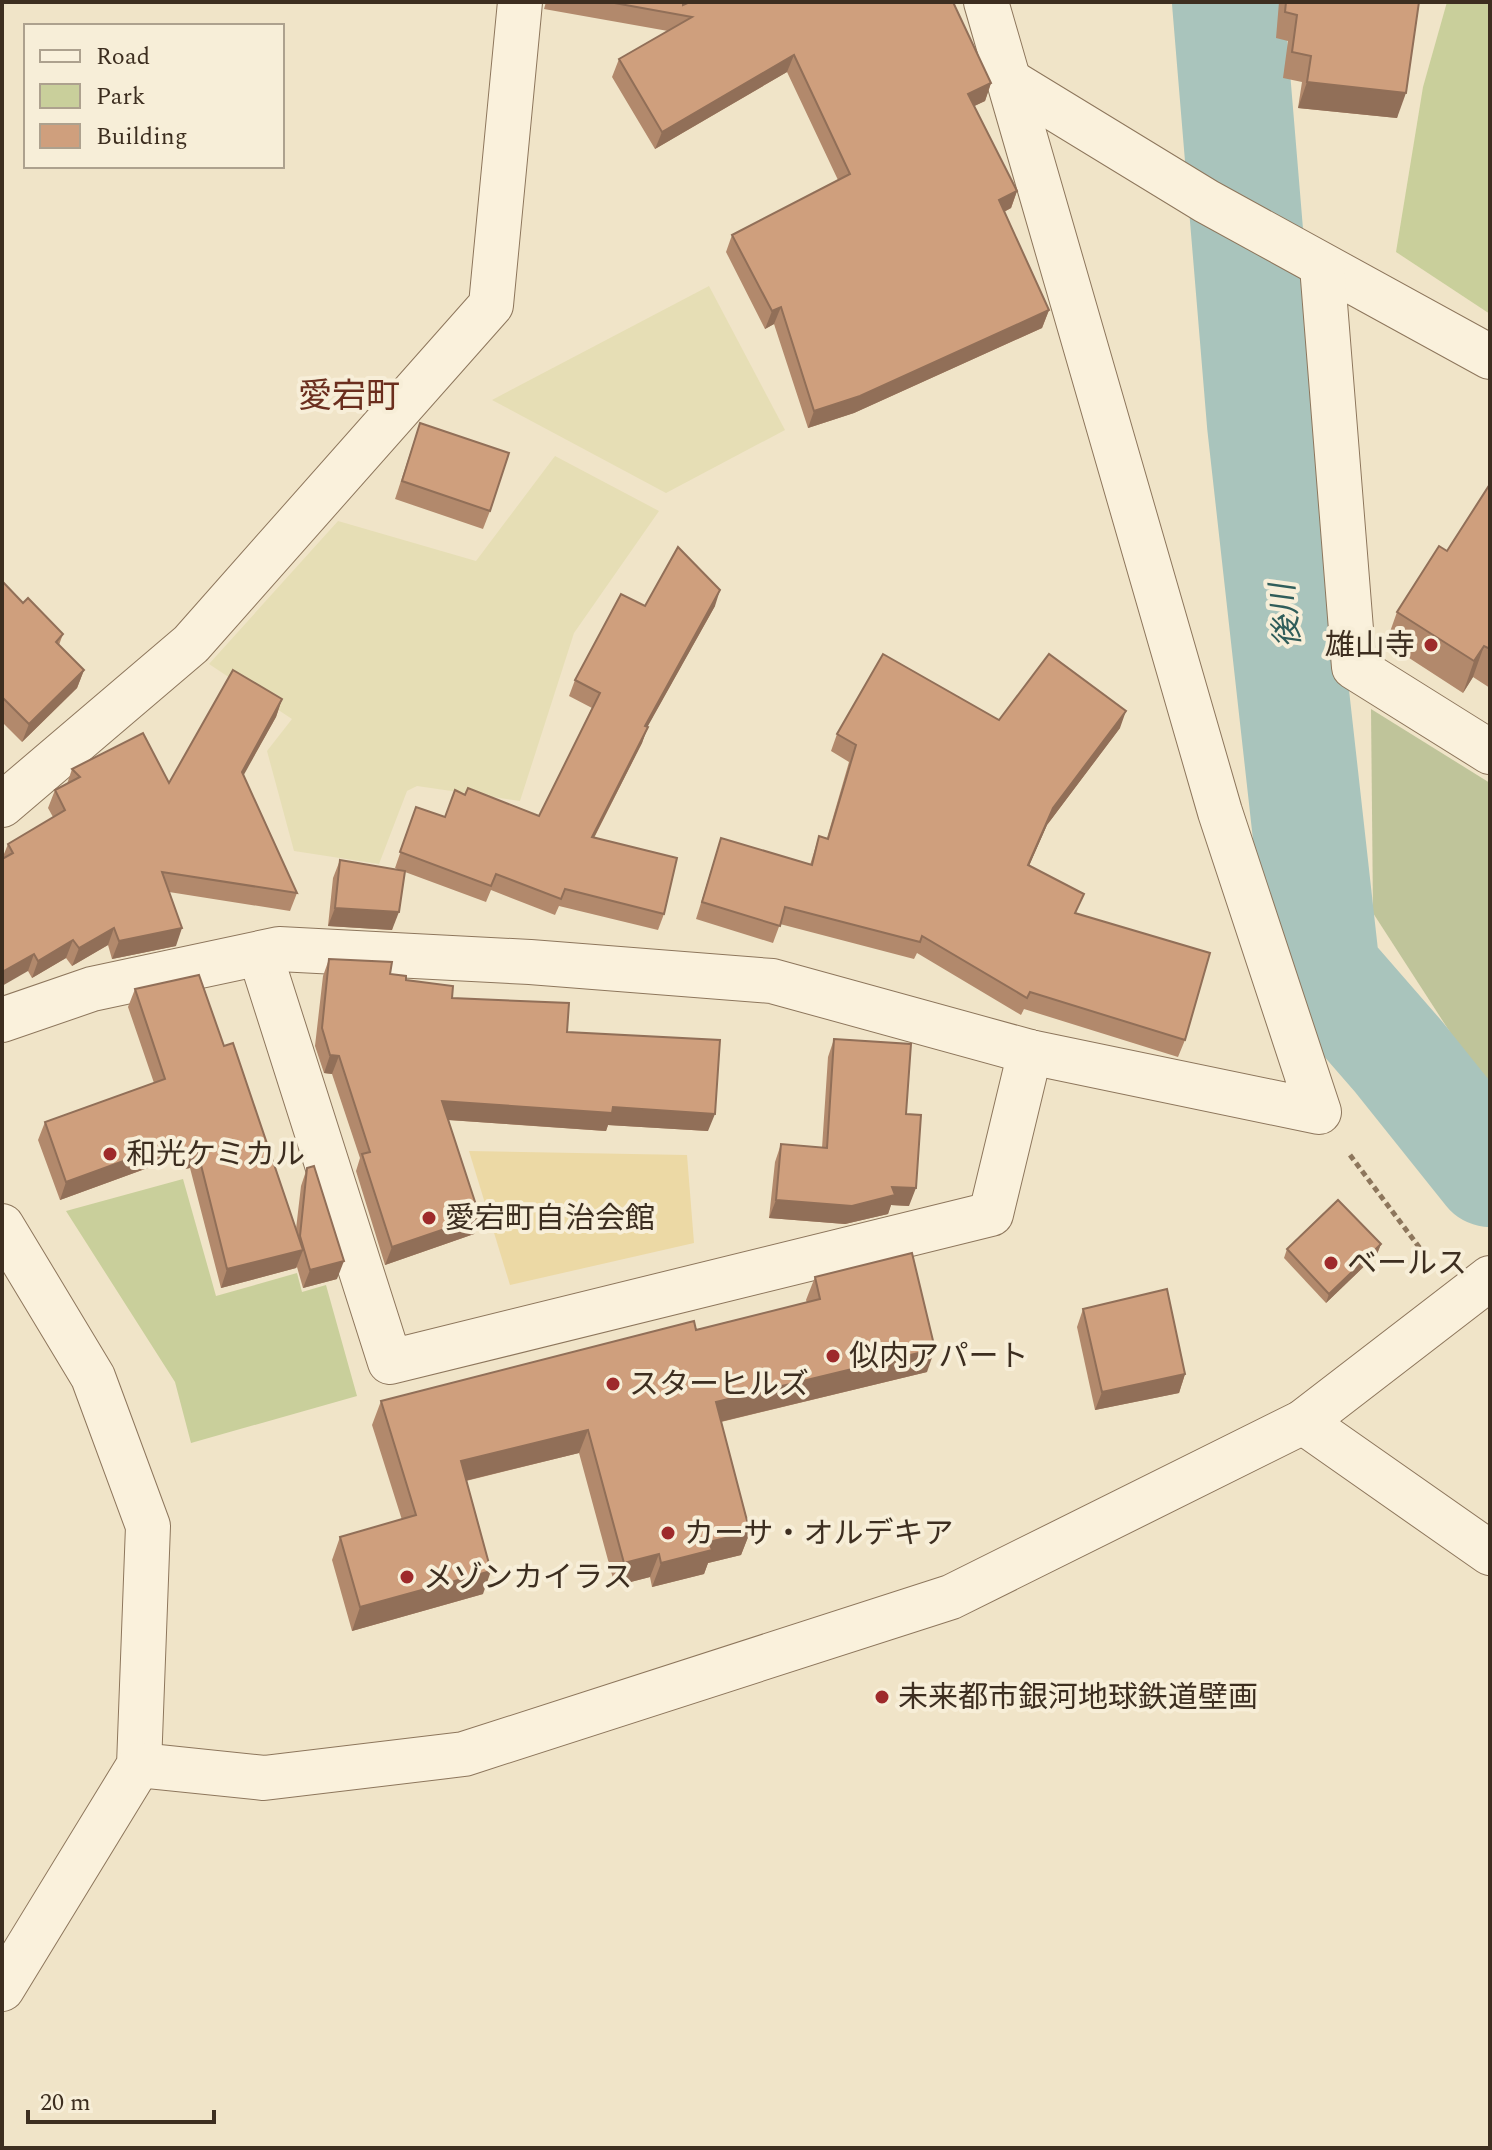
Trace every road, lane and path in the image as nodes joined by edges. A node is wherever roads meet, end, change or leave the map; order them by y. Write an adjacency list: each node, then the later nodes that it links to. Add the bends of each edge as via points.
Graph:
1 (520, 2): 7 (street, via 491,305 191,644)
2 (986, 2): 3 (street)
3 (1011, 82): 4 (street); 11 (street, via 1220,812)
4 (1305, 256): 5 (street); 6 (street, via 1354,667)
5 (1490, 357)
6 (1490, 752)
7 (2, 805)
8 (260, 954): 9 (street, via 92,989); 10 (street, via 279,949 436,957 772,981); 10 (street, via 390,1362 991,1214)
9 (2, 1020)
10 (1030, 1052): 11 (street)
11 (1319, 1112): 13 (path)
12 (2, 1226): 16 (street, via 93,1377 148,1526)
13 (1475, 1290): 14 (street)
14 (1303, 1422): 15 (street); 16 (street, via 951,1597 464,1754 264,1778)
15 (1490, 1553)
16 (139, 1765): 17 (street)
17 (2, 1989)

